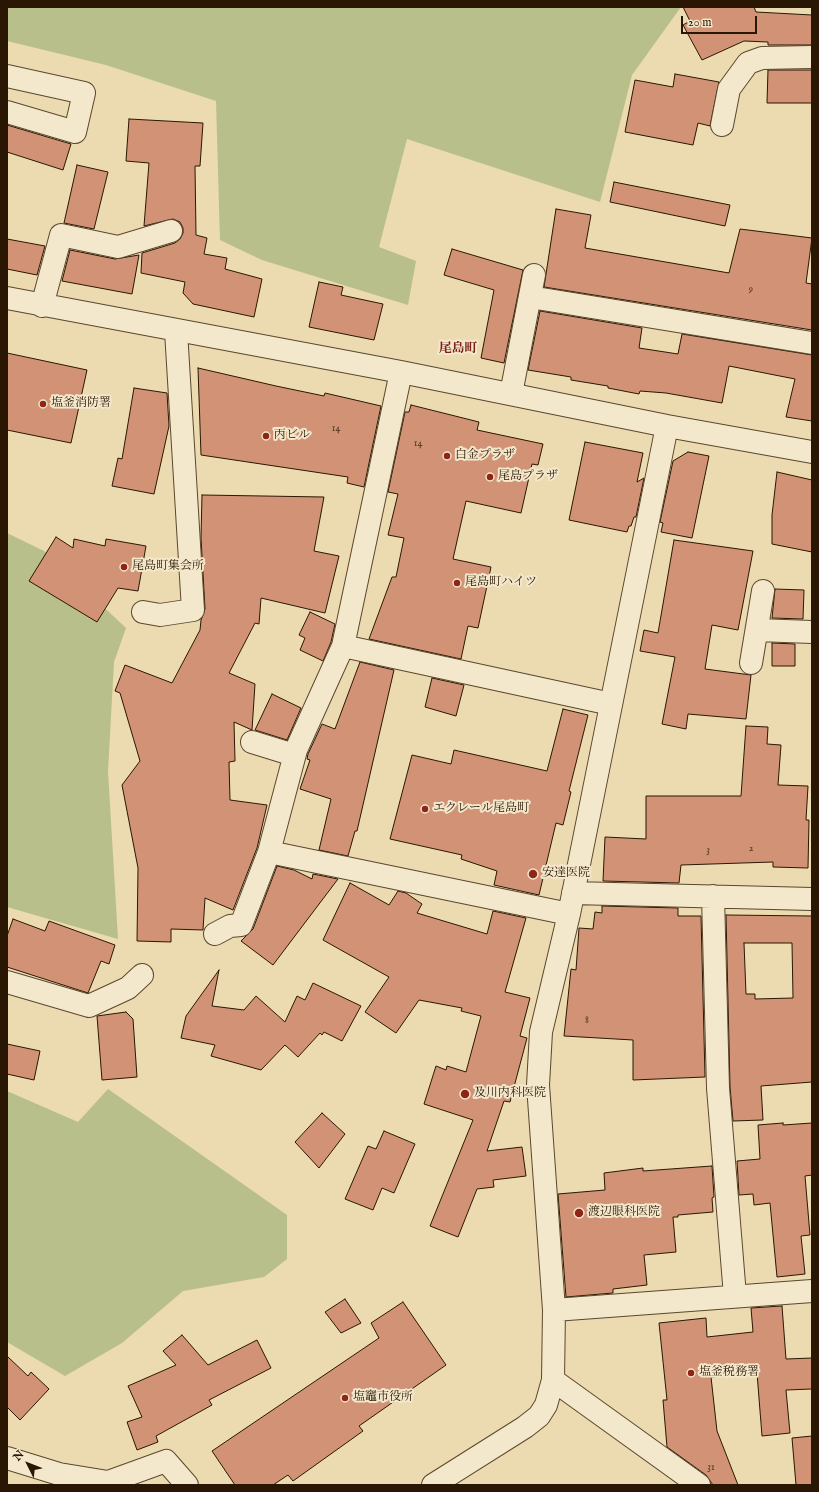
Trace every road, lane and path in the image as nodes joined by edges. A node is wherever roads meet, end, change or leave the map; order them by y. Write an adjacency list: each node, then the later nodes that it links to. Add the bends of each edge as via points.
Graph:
1 (812, 57): 4 (street, via 762,58 748,63 729,89)
2 (7, 76): 3 (street, via 84,93 75,132)
3 (7, 112)
4 (722, 125)
5 (171, 231): 9 (street, via 118,247 61,235)
6 (534, 275): 7 (street)
7 (530, 297): 11 (street); 13 (street)
8 (7, 298): 9 (street)
9 (42, 306): 10 (street)
10 (176, 331): 12 (street); 17 (street, via 193,610 160,615)
11 (812, 343)
12 (401, 372): 13 (street); 20 (street)
13 (511, 394): 14 (street)
14 (667, 426): 15 (street); 22 (street)
15 (812, 452)
16 (763, 591): 18 (street)
17 (143, 612)
18 (757, 630): 19 (street); 21 (street)
19 (812, 632)
20 (343, 646): 22 (street); 24 (street)
21 (751, 663)
22 (611, 704): 28 (street)
23 (252, 742): 24 (street)
24 (294, 755): 25 (street)
25 (269, 852): 28 (street); 29 (street, via 241,925 230,926)
26 (712, 896): 27 (street); 28 (street); 33 (street, via 718,1088)
27 (812, 899)
28 (571, 903): 34 (street, via 541,1032 538,1085)
29 (215, 934)
30 (142, 974): 31 (street, via 128,988 89,1006)
31 (7, 982)
32 (812, 1291): 33 (street)
33 (735, 1296): 34 (street)
34 (554, 1310): 35 (street)
35 (553, 1380): 38 (street, via 546,1405 539,1416); 39 (street)
36 (7, 1458): 37 (street, via 59,1474 108,1482 166,1462)
37 (187, 1485)
38 (433, 1485)
39 (699, 1485)

